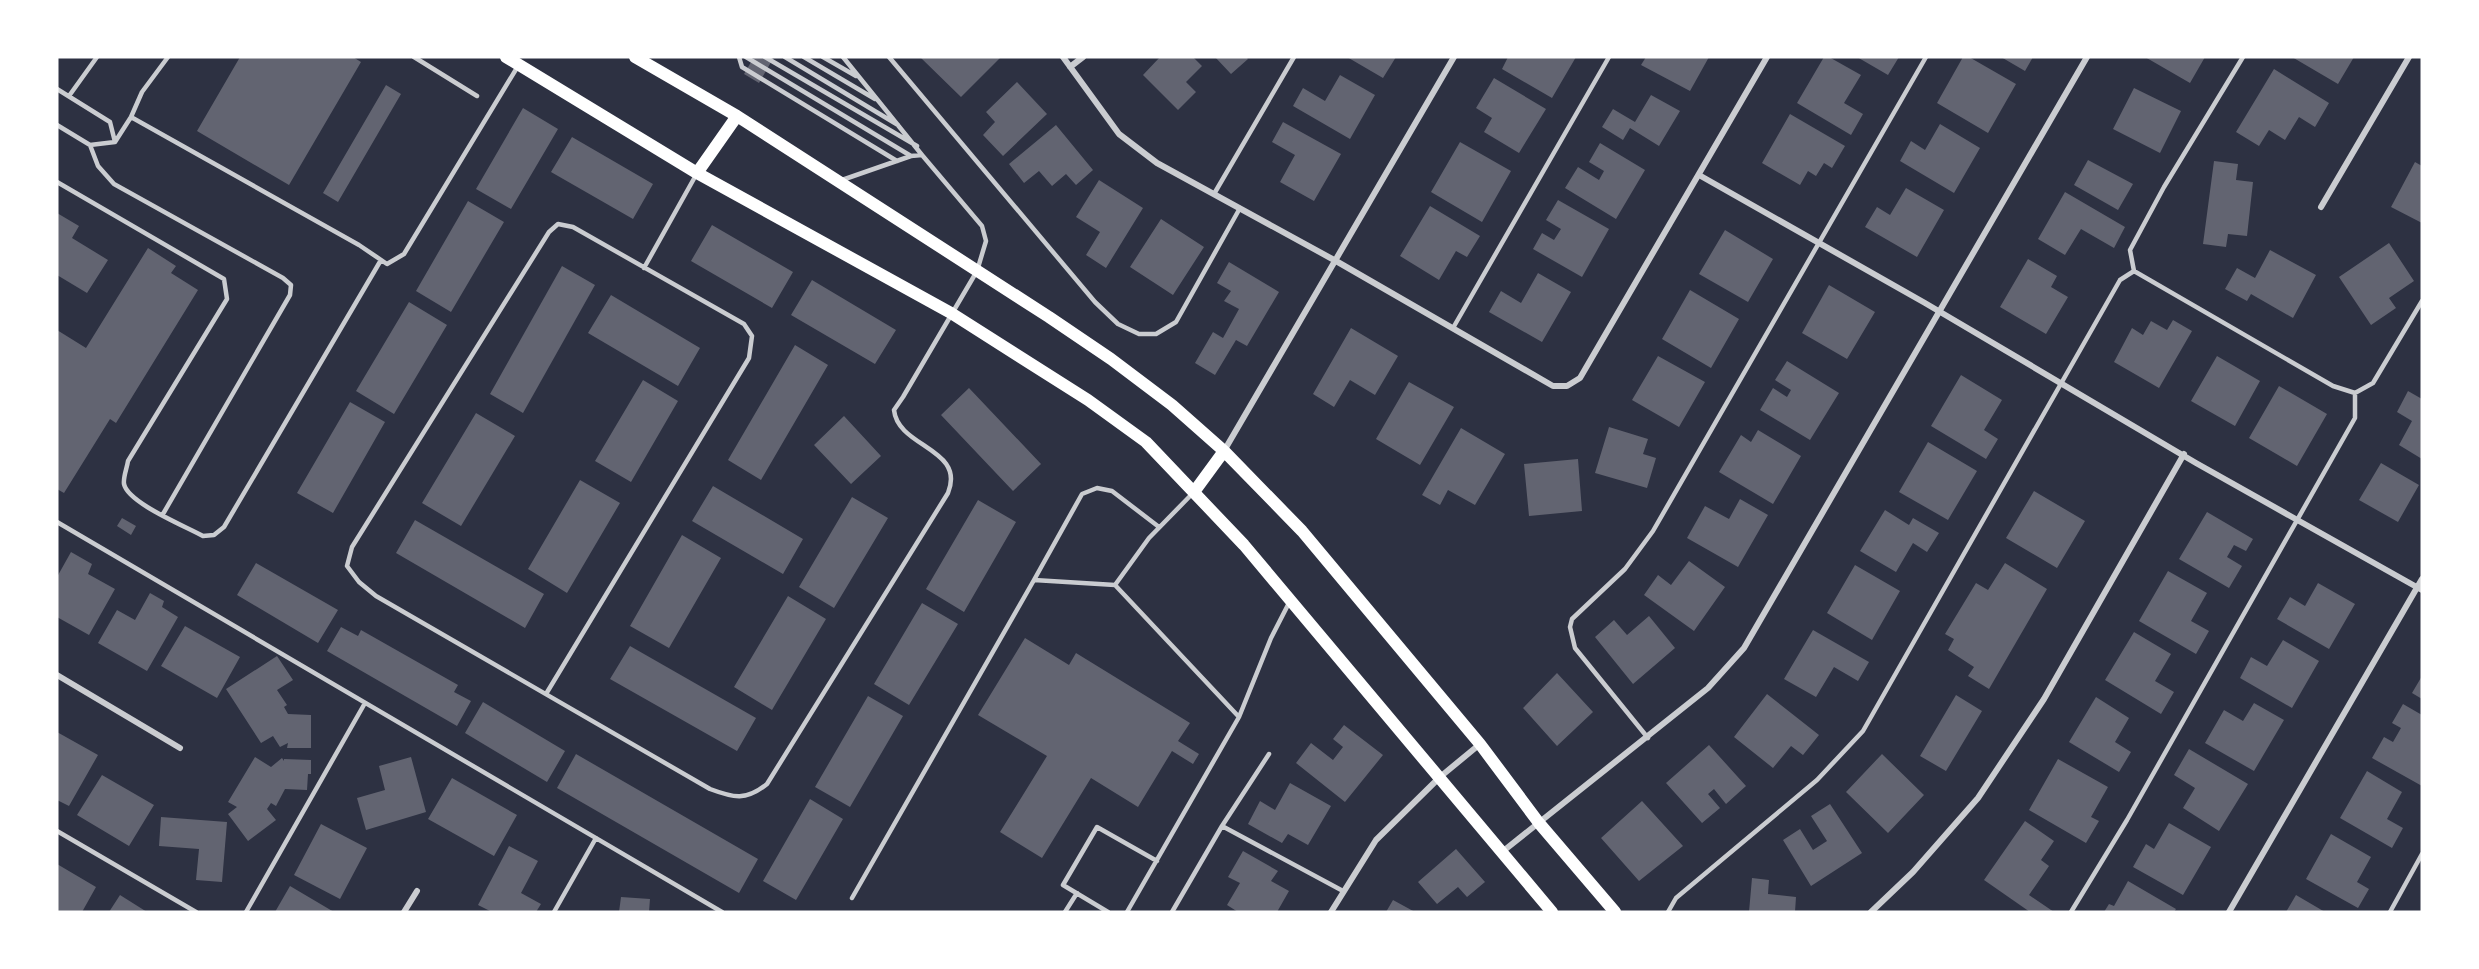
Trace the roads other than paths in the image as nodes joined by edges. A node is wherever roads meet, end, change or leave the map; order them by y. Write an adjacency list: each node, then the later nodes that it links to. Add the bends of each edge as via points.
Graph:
1 (98, 57): 28 (lane)
2 (168, 57): 32 (lane, via 142,92)
3 (414, 57): 29 (lane)
4 (506, 57): 24 (main road)
5 (635, 57): 31 (main road)
6 (739, 57): 40 (lane, via 742,67)
7 (746, 57): 39 (lane)
8 (765, 57): 37 (lane)
9 (785, 57): 34 (lane)
10 (804, 57): 30 (lane)
11 (823, 57): 26 (lane)
12 (843, 57): 26 (lane)
13 (889, 57): 47 (lane, via 1095,302 1118,324 1138,334 1156,334 1176,322)
14 (1063, 57): 25 (street)
15 (1083, 57): 25 (street)
16 (1294, 57): 45 (lane)
17 (1454, 57): 50 (street)
18 (1609, 57): 57 (lane)
19 (1767, 57): 42 (street)
20 (1926, 57): 48 (lane)
21 (2087, 57): 55 (street)
22 (2243, 57): 53 (lane, via 2130,250)
23 (2409, 57): 46 (street)
24 (519, 65): 41 (main road); 49 (lane, via 404,254 387,264)
25 (1070, 67): 45 (street, via 1119,134 1157,163)
26 (861, 79): 30 (lane)
27 (57, 89): 28 (lane)
28 (69, 96): 35 (lane, via 110,122)
29 (477, 96)
30 (880, 102): 34 (lane)
31 (736, 116): 41 (main road); 44 (main road)
32 (131, 117): 35 (lane); 49 (lane)
33 (57, 125): 36 (lane)
34 (898, 125): 37 (lane)
35 (115, 142): 36 (lane)
36 (90, 145): 63 (lane, via 98,166 114,184 291,285 290,295)
37 (917, 146): 38 (lane)
38 (922, 155): 39 (lane); 52 (lane, via 982,226 986,241)
39 (911, 156): 40 (lane)
40 (897, 161): 44 (lane)
41 (697, 173): 51 (lane); 56 (main road)
42 (1699, 175): 48 (street); 57 (street, via 1580,378 1562,387 1553,386)
43 (57, 182): 63 (lane, via 224,279 227,299 128,461 124,485 133,498)
44 (838, 182): 52 (main road)
45 (1215, 194): 47 (street)
46 (2321, 207)
47 (1240, 208): 50 (street)
48 (1819, 242): 55 (street); 76 (lane, via 1653,531 1625,569 1572,619 1575,648)
49 (381, 260): 63 (lane, via 224,527 214,535 203,536)
50 (1336, 261): 57 (street); 60 (street)
51 (644, 268): 73 (lane, via 744,324 752,336 752,345 749,358); 73 (lane, via 573,227 558,224 549,232 347,558 347,566 359,582 376,596)
52 (977, 271): 56 (lane); 60 (main road, via 1111,359)
53 (2134, 271): 58 (lane, via 2120,280); 59 (lane, via 2332,386)
54 (2422, 301): 59 (lane, via 2373,382)
55 (1940, 312): 58 (street); 76 (street, via 1744,648 1708,688)
56 (951, 313): 62 (main road, via 1088,400 1146,442); 73 (lane, via 894,410 895,421 904,431 948,464 952,482 948,493 767,784 755,794 739,797 710,789)
57 (1454, 328)
58 (2062, 384): 61 (street); 104 (lane, via 1863,731 1817,780 1676,898)
59 (2355, 393): 64 (lane, via 2355,418)
60 (1224, 451): 62 (main road); 77 (main road, via 1302,531)
61 (2184, 454): 64 (street); 105 (street, via 2044,699 1978,798 1913,872)
62 (1194, 492): 66 (lane); 71 (main road)
63 (163, 514)
64 (2297, 519): 70 (street); 106 (lane)
65 (57, 522): 74 (lane)
66 (1160, 527): 68 (lane, via 1112,491 1097,488 1082,494); 69 (lane)
67 (2422, 579): 70 (street)
68 (1034, 580): 69 (lane); 91 (lane)
69 (1115, 585): 75 (lane)
70 (2420, 588): 107 (street)
71 (1291, 600): 75 (lane, via 1270,638); 80 (main road)
72 (57, 675): 78 (street)
73 (546, 694)
74 (365, 703): 84 (lane); 93 (lane)
75 (1239, 717): 87 (lane)
76 (1648, 738): 81 (street)
77 (1480, 744): 80 (street); 81 (main road)
78 (180, 748)
79 (1269, 754): 82 (lane)
80 (1440, 777): 85 (main road); 89 (street, via 1376,840)
81 (1539, 824): 85 (street); 103 (main road)
82 (1222, 826): 89 (lane); 100 (lane)
83 (57, 831): 92 (lane)
84 (596, 838): 95 (lane); 96 (lane)
85 (1502, 852): 102 (main road)
86 (2422, 854): 108 (lane)
87 (1156, 861): 90 (lane, via 1097,827 1063,885); 99 (lane)
88 (417, 891): 94 (street)
89 (1342, 891): 101 (street)
90 (1077, 893): 97 (lane); 98 (lane)
91 (852, 898)
92 (196, 912)
93 (246, 912)
94 (404, 912)
95 (554, 912)
96 (722, 912)
97 (1065, 912)
98 (1108, 912)
99 (1127, 912)
100 (1172, 912)
101 (1331, 912)
102 (1552, 912)
103 (1615, 912)
104 (1668, 912)
105 (1871, 912)
106 (2071, 912)
107 (2229, 912)
108 (2390, 912)

